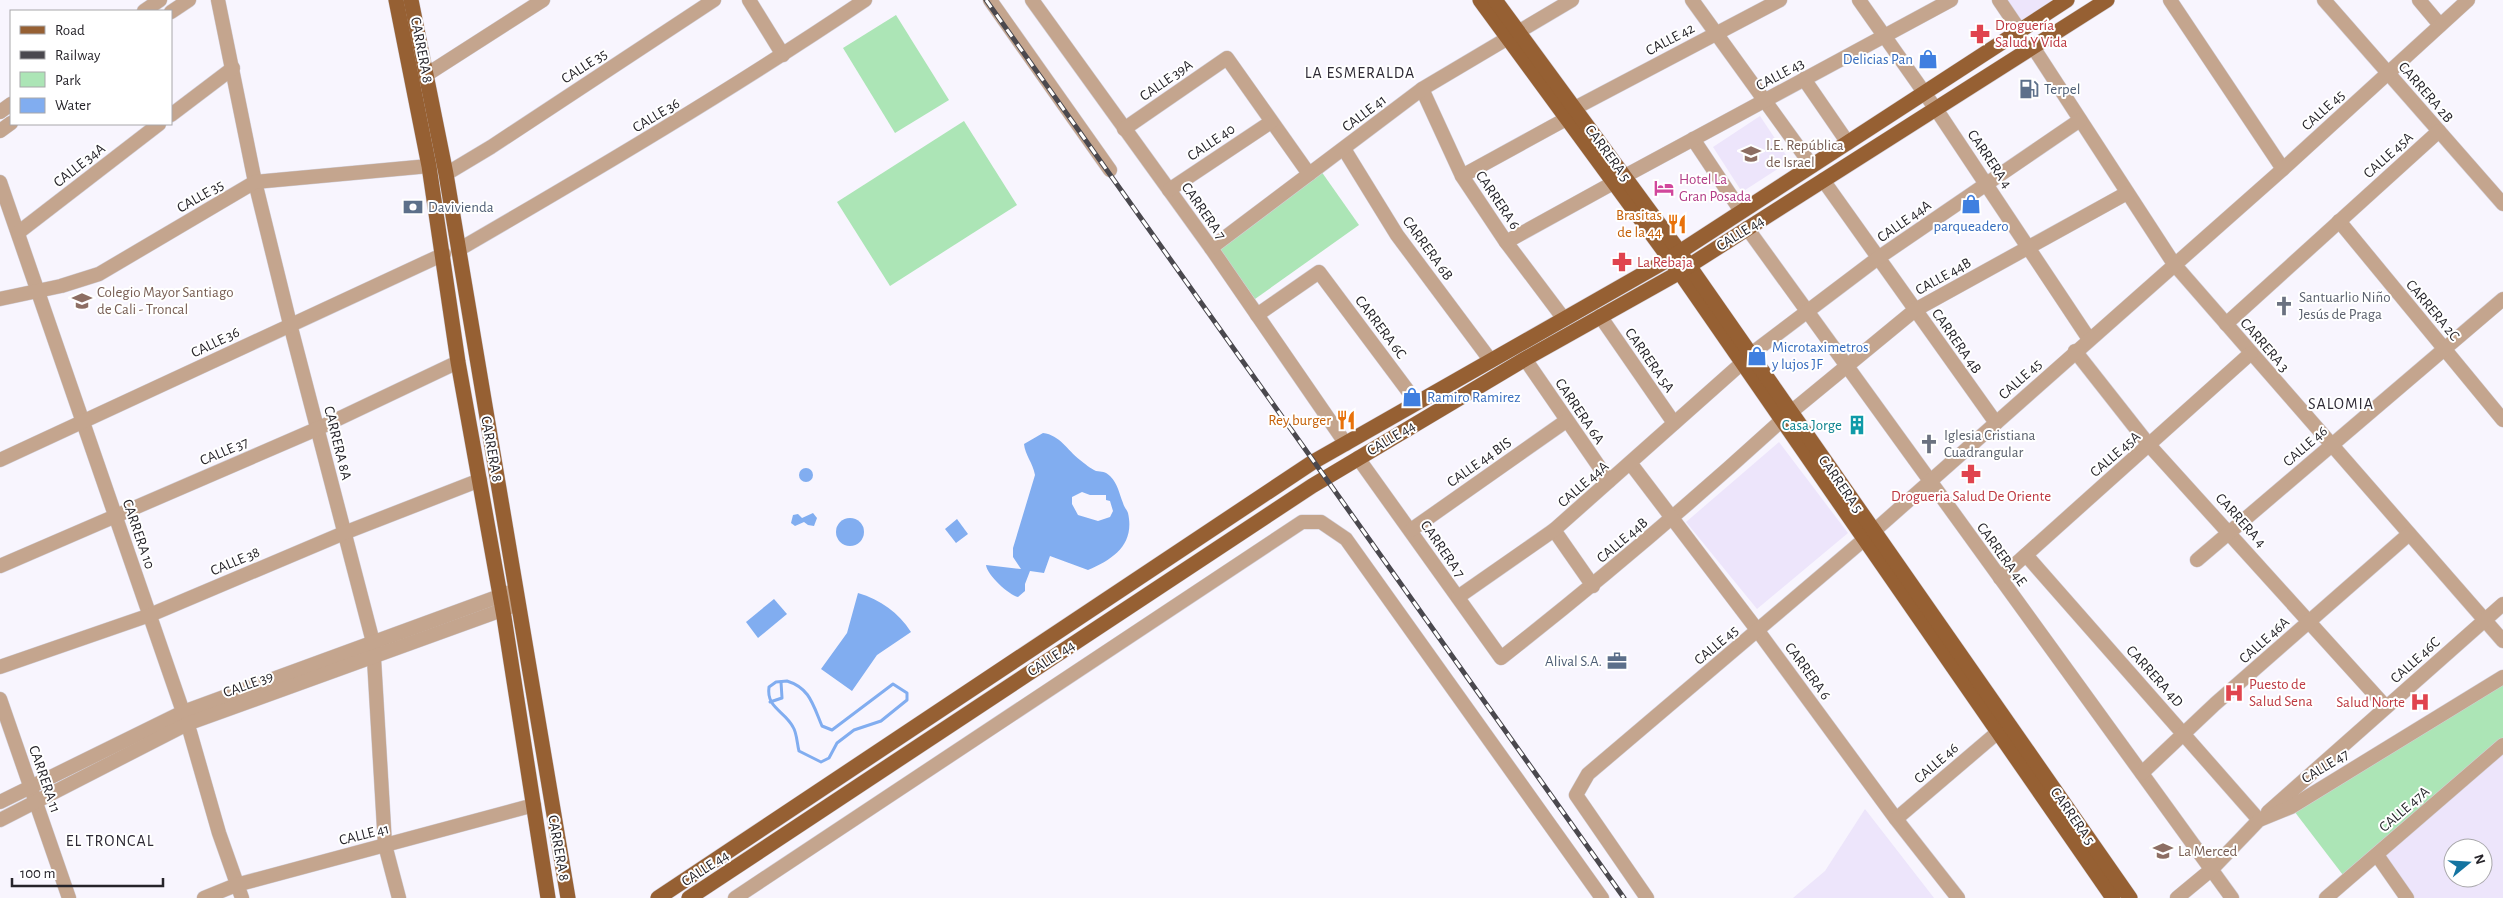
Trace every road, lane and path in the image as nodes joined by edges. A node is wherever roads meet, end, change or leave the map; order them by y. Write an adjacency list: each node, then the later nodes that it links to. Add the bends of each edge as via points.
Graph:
1 (160, 0): 26 (street)
2 (189, 0): 27 (street)
3 (218, 0): 35 (street, CARRERA 8A)
4 (396, 0): 53 (main road, CARRERA 8)
5 (412, 0): 37 (main road, CARRERA 8)
6 (543, 0): 37 (street)
7 (714, 0): 57 (street, CALLE 35)
8 (748, 0): 34 (street)
9 (865, 0): 34 (street, CALLE 36)
10 (990, 0): 56 (street)
11 (1032, 0): 48 (street, CARRERA 7)
12 (1480, 0): 31 (main road, CARRERA 5)
13 (1495, 0): 31 (main road, CARRERA 5)
14 (1572, 0): 31 (street, CALLE 41)
15 (1692, 0): 30 (street)
16 (1780, 0): 30 (street, CALLE 42)
17 (1859, 0): 32 (street, CARRERA 4)
18 (1951, 0): 32 (street, CALLE 43)
19 (1999, 0): 29 (street)
20 (2067, 0): 29 (main road, CALLE 44)
21 (2107, 0): 33 (main road, CALLE 44)
22 (2170, 0): 55 (street)
23 (2324, 0): 36 (street, CARRERA 2B)
24 (2419, 0): 28 (street)
25 (2468, 0): 28 (street, CALLE 45)
26 (145, 10)
27 (172, 11)
28 (2440, 25): 36 (street, CALLE 45)
29 (2020, 31): 40 (main road, CALLE 44)
30 (1716, 33): 41 (street); 43 (street, CALLE 42)
31 (1512, 34): 39 (street, CALLE 41); 43 (main road, CARRERA 5)
32 (1885, 36): 38 (street, CALLE 43); 40 (street, CARRERA 4)
33 (2033, 47): 42 (main road, CALLE 44); 45 (street, CARRERA 3)
34 (783, 55): 75 (street, CALLE 36, via 654,136)
35 (233, 68): 44 (street); 63 (street, CARRERA 8A)
36 (2388, 73): 49 (street, CARRERA 2B); 55 (street, CALLE 45)
37 (426, 75): 57 (main road, CARRERA 8)
38 (1804, 79): 41 (street, CALLE 43); 51 (street)
39 (1422, 89): 52 (street, CALLE 41); 59 (street, CARRERA 6)
40 (1925, 93): 42 (street, CARRERA 4); 51 (main road, CALLE 44)
41 (1764, 101): 50 (street, CALLE 43); 54 (street)
42 (1936, 108): 61 (main road, CALLE 44); 64 (street, CARRERA 4)
43 (1571, 113): 59 (street, CALLE 42); 60 (main road, CARRERA 5)
44 (172, 114)
45 (2080, 120): 64 (street, CALLE 44A); 66 (street, CARRERA 3)
46 (1271, 122): 48 (street, CALLE 39A, via 1226,58); 58 (street); 65 (street, CALLE 40)
47 (158, 125): 71 (street, CALLE 34A)
48 (1124, 129): 65 (street, CARRERA 7)
49 (2439, 131): 67 (street, CARRERA 2B); 69 (street, CALLE 45A)
50 (1694, 139): 60 (street, CALLE 43); 68 (street)
51 (1848, 143): 54 (main road, CALLE 44)
52 (1344, 149): 58 (street, CALLE 41); 97 (street, CARRERA 6B, via 1397,235)
53 (429, 166): 63 (street, CALLE 35); 75 (main road, CARRERA 8)
54 (1812, 166): 68 (main road, CALLE 44)
55 (2283, 169): 78 (street, CALLE 45)
56 (1110, 170)
57 (446, 174): 75 (main road, CARRERA 8)
58 (1309, 174): 73 (street, CALLE 41)
59 (1462, 176): 72 (street, CARRERA 6)
60 (1619, 180): 72 (street, CALLE 43); 76 (main road, CARRERA 5)
61 (1823, 180): 70 (main road, CALLE 44); 77 (street, CARRERA 4B)
62 (0, 182): 71 (street, CARRERA 10)
63 (255, 182): 80 (street, CALLE 35, via 99,274); 88 (street, CARRERA 8A)
64 (1987, 183): 74 (street, CARRERA 4); 77 (street, CALLE 44A)
65 (1169, 190): 73 (street, CARRERA 7)
66 (2127, 193): 74 (street, CALLE 44B); 78 (street, CARRERA 3)
67 (2503, 204)
68 (1741, 211): 76 (main road, CALLE 44)
69 (2339, 221): 89 (street, CALLE 45A); 91 (street, CARRERA 2C)
70 (1747, 228): 79 (main road, CALLE 44); 84 (street, CARRERA 4E)
71 (18, 232): 80 (street, CARRERA 10)
72 (1506, 242): 87 (street, CARRERA 6)
73 (1210, 248): 85 (street, CARRERA 7)
74 (2028, 248): 83 (street, CALLE 44B); 90 (street, CARRERA 4)
75 (451, 252): 88 (street, CALLE 36); 96 (main road, CARRERA 8); 129 (main road, CARRERA 8)
76 (1674, 255): 79 (main road, CARRERA 5); 87 (main road, CALLE 44)
77 (1878, 258): 83 (street, CARRERA 4B); 84 (street, CALLE 44A)
78 (2174, 264): 89 (street, CARRERA 3); 90 (street, CALLE 45)
79 (1684, 269): 86 (main road, CALLE 44); 95 (main road, CARRERA 5)
80 (38, 290): 81 (street, CALLE 35); 103 (street, CARRERA 10)
81 (0, 299)
82 (2503, 299): 91 (street, CALLE 46)
83 (1915, 310): 98 (street, CALLE 44B); 105 (street, CARRERA 4B)
84 (1808, 312): 95 (street, CALLE 44A); 98 (street, CARRERA 4E)
85 (1257, 314): 99 (street, CARRERA 6C, via 1319,272); 107 (street, CARRERA 7)
86 (1600, 316): 94 (main road, CALLE 44); 104 (street, CARRERA 5A)
87 (1564, 320): 97 (main road, CALLE 44)
88 (290, 324): 103 (street, CALLE 36); 106 (street, CARRERA 8A)
89 (2226, 324): 93 (street, CARRERA 3)
90 (2089, 339): 92 (street, CALLE 45)
91 (2445, 350): 101 (street, CARRERA 2C); 109 (street, CALLE 46)
92 (2075, 352): 105 (street, CALLE 45); 108 (street, CARRERA 4)
93 (2251, 353): 108 (street, CALLE 45A); 109 (street, CARRERA 3)
94 (1525, 359): 102 (street, CARRERA 6A); 110 (main road, CALLE 44)
95 (1747, 359): 100 (main road, CARRERA 5); 104 (street, CALLE 44A)
96 (458, 362): 106 (street, CALLE 37); 113 (main road, CARRERA 8)
97 (1491, 362): 99 (main road, CALLE 44)
98 (1847, 366): 100 (street, CALLE 44B); 115 (street, CARRERA 4E)
99 (1417, 403): 107 (main road, CALLE 44)
100 (1786, 416): 117 (street, CALLE 44B); 123 (main road, CARRERA 5)
101 (2503, 420)
102 (1566, 421): 114 (street, CARRERA 6A); 118 (street, CALLE 44 BIS)
103 (84, 422): 111 (street, CALLE 36); 116 (street, CARRERA 10)
104 (1674, 422): 112 (street, CALLE 44A)
105 (1996, 423): 115 (street, CALLE 45)
106 (319, 428): 116 (street, CALLE 37); 121 (street, CARRERA 8A)
107 (1346, 444): 165 (main road, CALLE 44, via 1306,467)
108 (2149, 445): 120 (street, CARRERA 4); 124 (street, CALLE 45A)
109 (2331, 445): 120 (street, CALLE 46); 122 (street, CARRERA 3)
110 (1358, 458): 118 (street, CARRERA 7); 166 (main road, CALLE 44)
111 (0, 460)
112 (1631, 464): 114 (street, CALLE 44A); 117 (street, CARRERA 6)
113 (480, 480): 121 (street, CALLE 38); 131 (main road, CARRERA 8)
114 (1609, 481): 119 (street, CALLE 44A)
115 (1930, 482): 123 (street, CALLE 45); 127 (street, CARRERA 4E)
116 (116, 515): 126 (street, CALLE 37); 133 (street, CARRERA 10)
117 (1672, 519): 128 (street, CALLE 44B); 136 (street, CARRERA 6)
118 (1411, 530): 130 (street, CARRERA 7)
119 (1554, 530): 128 (street); 130 (street, CALLE 44A)
120 (2230, 532): 125 (street, CALLE 46); 135 (street, CARRERA 4)
121 (344, 533): 133 (street, CALLE 38); 138 (street, CARRERA 8A)
122 (2409, 534): 134 (street, CARRERA 3); 135 (street, CALLE 46A)
123 (1869, 535): 136 (street, CALLE 45); 145 (main road, CARRERA 5); 172 (main road, CARRERA 5)
124 (2026, 555): 127 (street, CALLE 45A); 146 (street, CARRERA 4D)
125 (2197, 560)
126 (0, 566)
127 (2000, 578): 148 (street, CARRERA 4E)
128 (1594, 586): 139 (street, CALLE 44B)
129 (517, 597): 131 (street, CALLE 39); 164 (main road, CARRERA 8)
130 (1458, 598): 139 (street, CARRERA 7)
131 (502, 603): 138 (street, CALLE 39); 152 (main road, CARRERA 8)
132 (2503, 604): 134 (street, CALLE 46C)
133 (150, 614): 140 (street, CALLE 38); 144 (street, CARRERA 10)
134 (2484, 620): 137 (street, CARRERA 3); 143 (street, CALLE 46C)
135 (2309, 622): 143 (street, CARRERA 4); 146 (street, CALLE 46A)
136 (1758, 630): 153 (street, CARRERA 6); 169 (street, CALLE 45, via 1588,774 1576,795)
137 (2503, 641)
138 (374, 649): 144 (street, CALLE 39); 156 (street, CARRERA 8A)
139 (1501, 658)
140 (0, 667)
141 (2503, 677): 155 (street, CALLE 47, via 2291,807)
142 (0, 699): 149 (street, CARRERA 11)
143 (2386, 708): 155 (street, CALLE 46C)
144 (185, 718): 149 (street, CALLE 39); 150 (street, CALLE 39); 159 (street, CARRERA 10)
145 (1998, 732): 153 (street, CALLE 46); 171 (main road, CARRERA 5)
146 (2184, 733): 148 (street, CALLE 46A); 155 (street, CARRERA 4D)
147 (2503, 745): 157 (street, CALLE 47A)
148 (2142, 773): 158 (street, CARRERA 4E)
149 (30, 787): 150 (street, CARRERA 11); 151 (street, CALLE 39)
150 (36, 801): 154 (street, CALLE 39); 160 (street, CARRERA 11)
151 (0, 802)
152 (534, 804): 156 (street, CALLE 41); 163 (main road, CARRERA 8)
153 (1896, 819): 170 (street, CARRERA 6)
154 (0, 820)
155 (2259, 820): 158 (street, CALLE 47)
156 (385, 845): 159 (street, CALLE 41); 162 (street, CARRERA 8A)
157 (2377, 855): 175 (street, CALLE 47A); 176 (street)
158 (2212, 869): 173 (street, CALLE 47); 174 (street, CARRERA 4E)
159 (239, 892): 161 (street, CALLE 41)
160 (69, 898)
161 (204, 898)
162 (399, 898)
163 (548, 898)
164 (568, 898)
165 (658, 898)
166 (689, 898)
167 (735, 898): 168 (street, via 1302,522 1321,522 1346,539)
168 (1602, 898)
169 (1647, 898)
170 (1958, 898)
171 (2113, 898)
172 (2130, 898)
173 (2177, 898)
174 (2232, 898)
175 (2326, 898)
176 (2407, 898)

